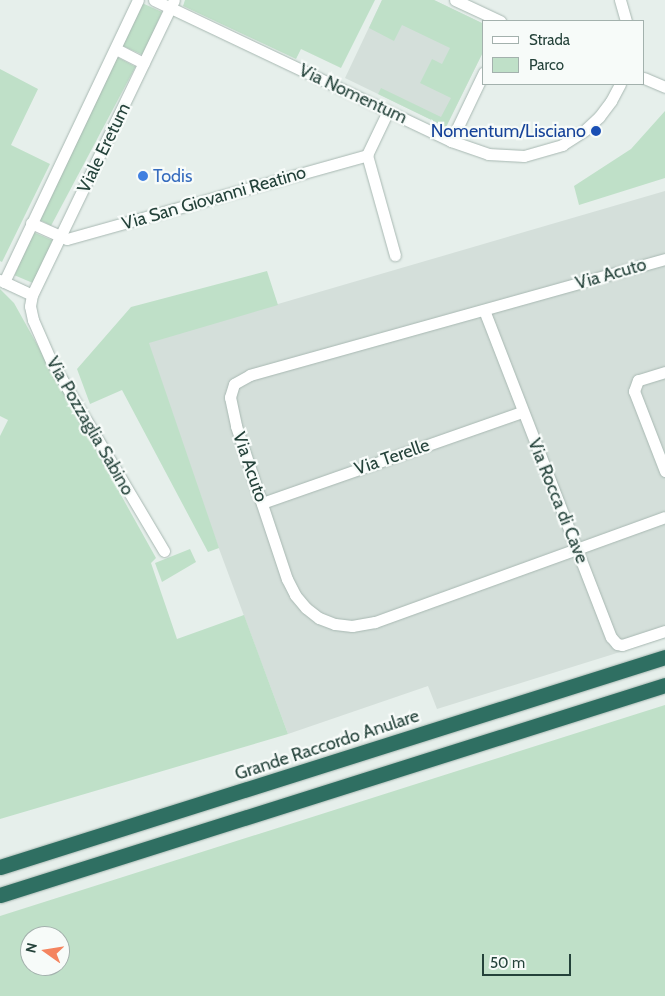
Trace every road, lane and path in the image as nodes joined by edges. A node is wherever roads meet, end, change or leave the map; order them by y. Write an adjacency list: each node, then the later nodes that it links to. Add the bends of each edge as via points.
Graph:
1 (138, 0): 8 (street, Viale Eretum)
2 (154, 0): 5 (street, Via Nomentum)
3 (455, 0): 6 (street)
4 (620, 0): 7 (street)
5 (173, 4): 9 (street, Viale Eretum); 14 (street, Via Nomentum)
6 (498, 20)
7 (626, 20)
8 (116, 49): 9 (street); 17 (street, Viale Eretum)
9 (144, 63): 18 (street, Viale Eretum)
10 (482, 76): 15 (street)
11 (645, 78): 13 (street)
12 (619, 85): 15 (street, Via Nomentum, via 594,122 553,149 524,156 499,156)
13 (665, 87)
14 (388, 111): 15 (street, Via Nomentum); 16 (street)
15 (451, 141)
16 (367, 155): 18 (street, Via San Giovanni Reatino, via 67,239); 19 (street)
17 (31, 223): 18 (street); 21 (street, Viale Eretum)
18 (60, 238): 22 (street, Viale Eretum)
19 (395, 255)
20 (665, 259): 23 (street, Via Acuto)
21 (2, 281): 22 (street)
22 (32, 295): 30 (street, Via Pozzaglia Sabino, via 31,314 52,361)
23 (484, 310): 25 (street, Via Rocca di Cave); 27 (street, Via Acuto, via 238,380 231,391 232,414)
24 (665, 372): 26 (street, via 638,380 634,391)
25 (522, 412): 27 (street, Via Terelle); 29 (street, Via Rocca di Cave)
26 (665, 471)
27 (262, 502): 29 (street, Via Acuto, via 282,568 295,595 315,615 341,625 375,622)
28 (665, 517): 29 (street, Via Acuto)
29 (578, 550): 31 (street, Via Rocca di Cave, via 613,641 622,645)
30 (164, 551)
31 (665, 631)
32 (665, 657): 34 (highway, Grande Raccordo Anulare)
33 (665, 685): 35 (highway)
34 (0, 867)
35 (0, 895)

